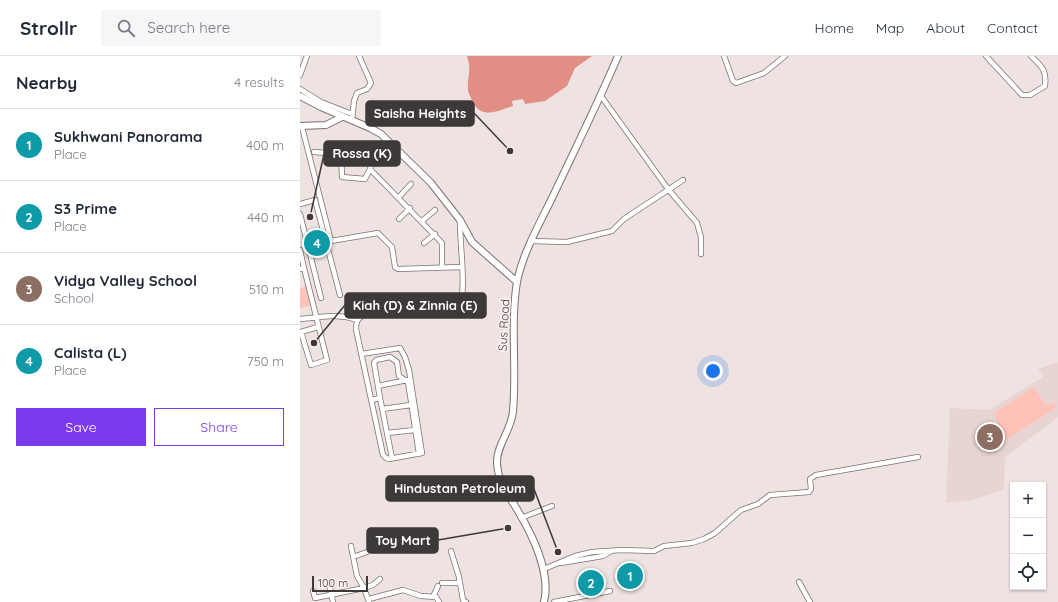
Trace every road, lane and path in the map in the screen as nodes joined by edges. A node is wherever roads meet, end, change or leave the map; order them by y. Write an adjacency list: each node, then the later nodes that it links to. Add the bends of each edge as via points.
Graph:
1 (307, 56): 8 (street)
2 (359, 56): 13 (street, via 371,83 367,89 357,93)
3 (618, 56): 11 (main road, Sus Road)
4 (724, 56): 5 (street, via 736,83 764,73)
5 (785, 56)
6 (986, 56): 7 (street, via 1022,95 1030,95 1045,86 1044,70)
7 (1031, 56)
8 (300, 75)
9 (300, 90): 13 (street)
10 (300, 96): 12 (main road)
11 (601, 96): 21 (street); 33 (main road, Sus Road)
12 (342, 116): 13 (main road); 14 (main road, via 326,125)
13 (352, 117): 15 (main road)
14 (301, 127): 37 (street, via 330,241 378,233 392,247 396,268)
15 (393, 146): 18 (street, via 373,160); 30 (main road, via 431,184)
16 (314, 152): 17 (street)
17 (341, 154): 18 (street, via 364,156); 18 (street, via 342,177 366,179)
18 (371, 166): 22 (street)
19 (683, 180): 21 (street)
20 (410, 184): 22 (street)
21 (668, 190): 33 (street, via 612,230 567,242); 36 (street, via 697,223 701,237)
22 (398, 197): 26 (street)
23 (315, 200): 24 (street); 25 (street); 41 (street)
24 (300, 201)
25 (300, 204)
26 (410, 208): 29 (street); 31 (street)
27 (435, 210): 31 (street)
28 (300, 214): 42 (street)
29 (399, 219)
30 (460, 220): 38 (street); 40 (main road, via 472,242)
31 (422, 221): 32 (street)
32 (435, 234): 34 (street); 37 (street, via 443,245)
33 (531, 241): 40 (main road, Sus Road)
34 (424, 244)
35 (300, 250): 39 (street)
36 (701, 254)
37 (442, 267): 38 (street)
38 (461, 267): 45 (street, via 462,300 458,308 429,308 364,315)
39 (302, 269): 43 (street)
40 (517, 282): 60 (main road, Sus Road, via 512,340 513,414 497,460 498,478)
41 (340, 295)
42 (321, 298)
43 (315, 318): 44 (street); 45 (street, via 323,315); 46 (street)
44 (300, 319)
45 (358, 320): 47 (street, via 356,329)
46 (318, 327): 46 (street, via 301,332 311,365 327,361)
47 (361, 354): 51 (street); 56 (street, via 400,348 409,370 423,449)
48 (407, 380): 49 (street); 49 (street, via 399,376 397,362 393,358 376,360 374,366); 52 (street)
49 (378, 386): 50 (street)
50 (380, 398): 51 (street); 53 (street)
51 (372, 400): 58 (street, via 383,455)
52 (411, 405): 53 (street); 54 (street)
53 (382, 408): 55 (street)
54 (415, 430): 55 (street); 56 (street)
55 (387, 433): 58 (street)
56 (419, 454): 58 (street)
57 (918, 457): 65 (street, via 816,476 810,479 809,492 770,495 758,504 741,510 704,539 692,543 664,546 654,551 611,551 575,556)
58 (392, 458)
59 (552, 506): 60 (street)
60 (521, 518): 65 (main road, Sus Road)
61 (351, 546): 64 (street)
62 (452, 551): 70 (street)
63 (367, 552): 64 (street)
64 (352, 557): 72 (street, via 356,576)
65 (544, 569): 81 (main road, Sus Road)
66 (380, 579): 72 (street)
67 (798, 582): 83 (street)
68 (329, 583): 75 (street)
69 (442, 583): 70 (street)
70 (460, 583): 80 (street, via 463,600)
71 (438, 586): 76 (street)
72 (364, 588): 75 (street); 77 (street)
73 (313, 591): 75 (street, via 315,598)
74 (610, 591): 82 (street)
75 (332, 595): 78 (street)
76 (433, 597): 77 (street, via 403,590); 79 (street, via 438,598)
77 (369, 601)
78 (333, 602)
79 (439, 602)
80 (466, 602)
81 (544, 602)
82 (554, 602)
83 (810, 602)

